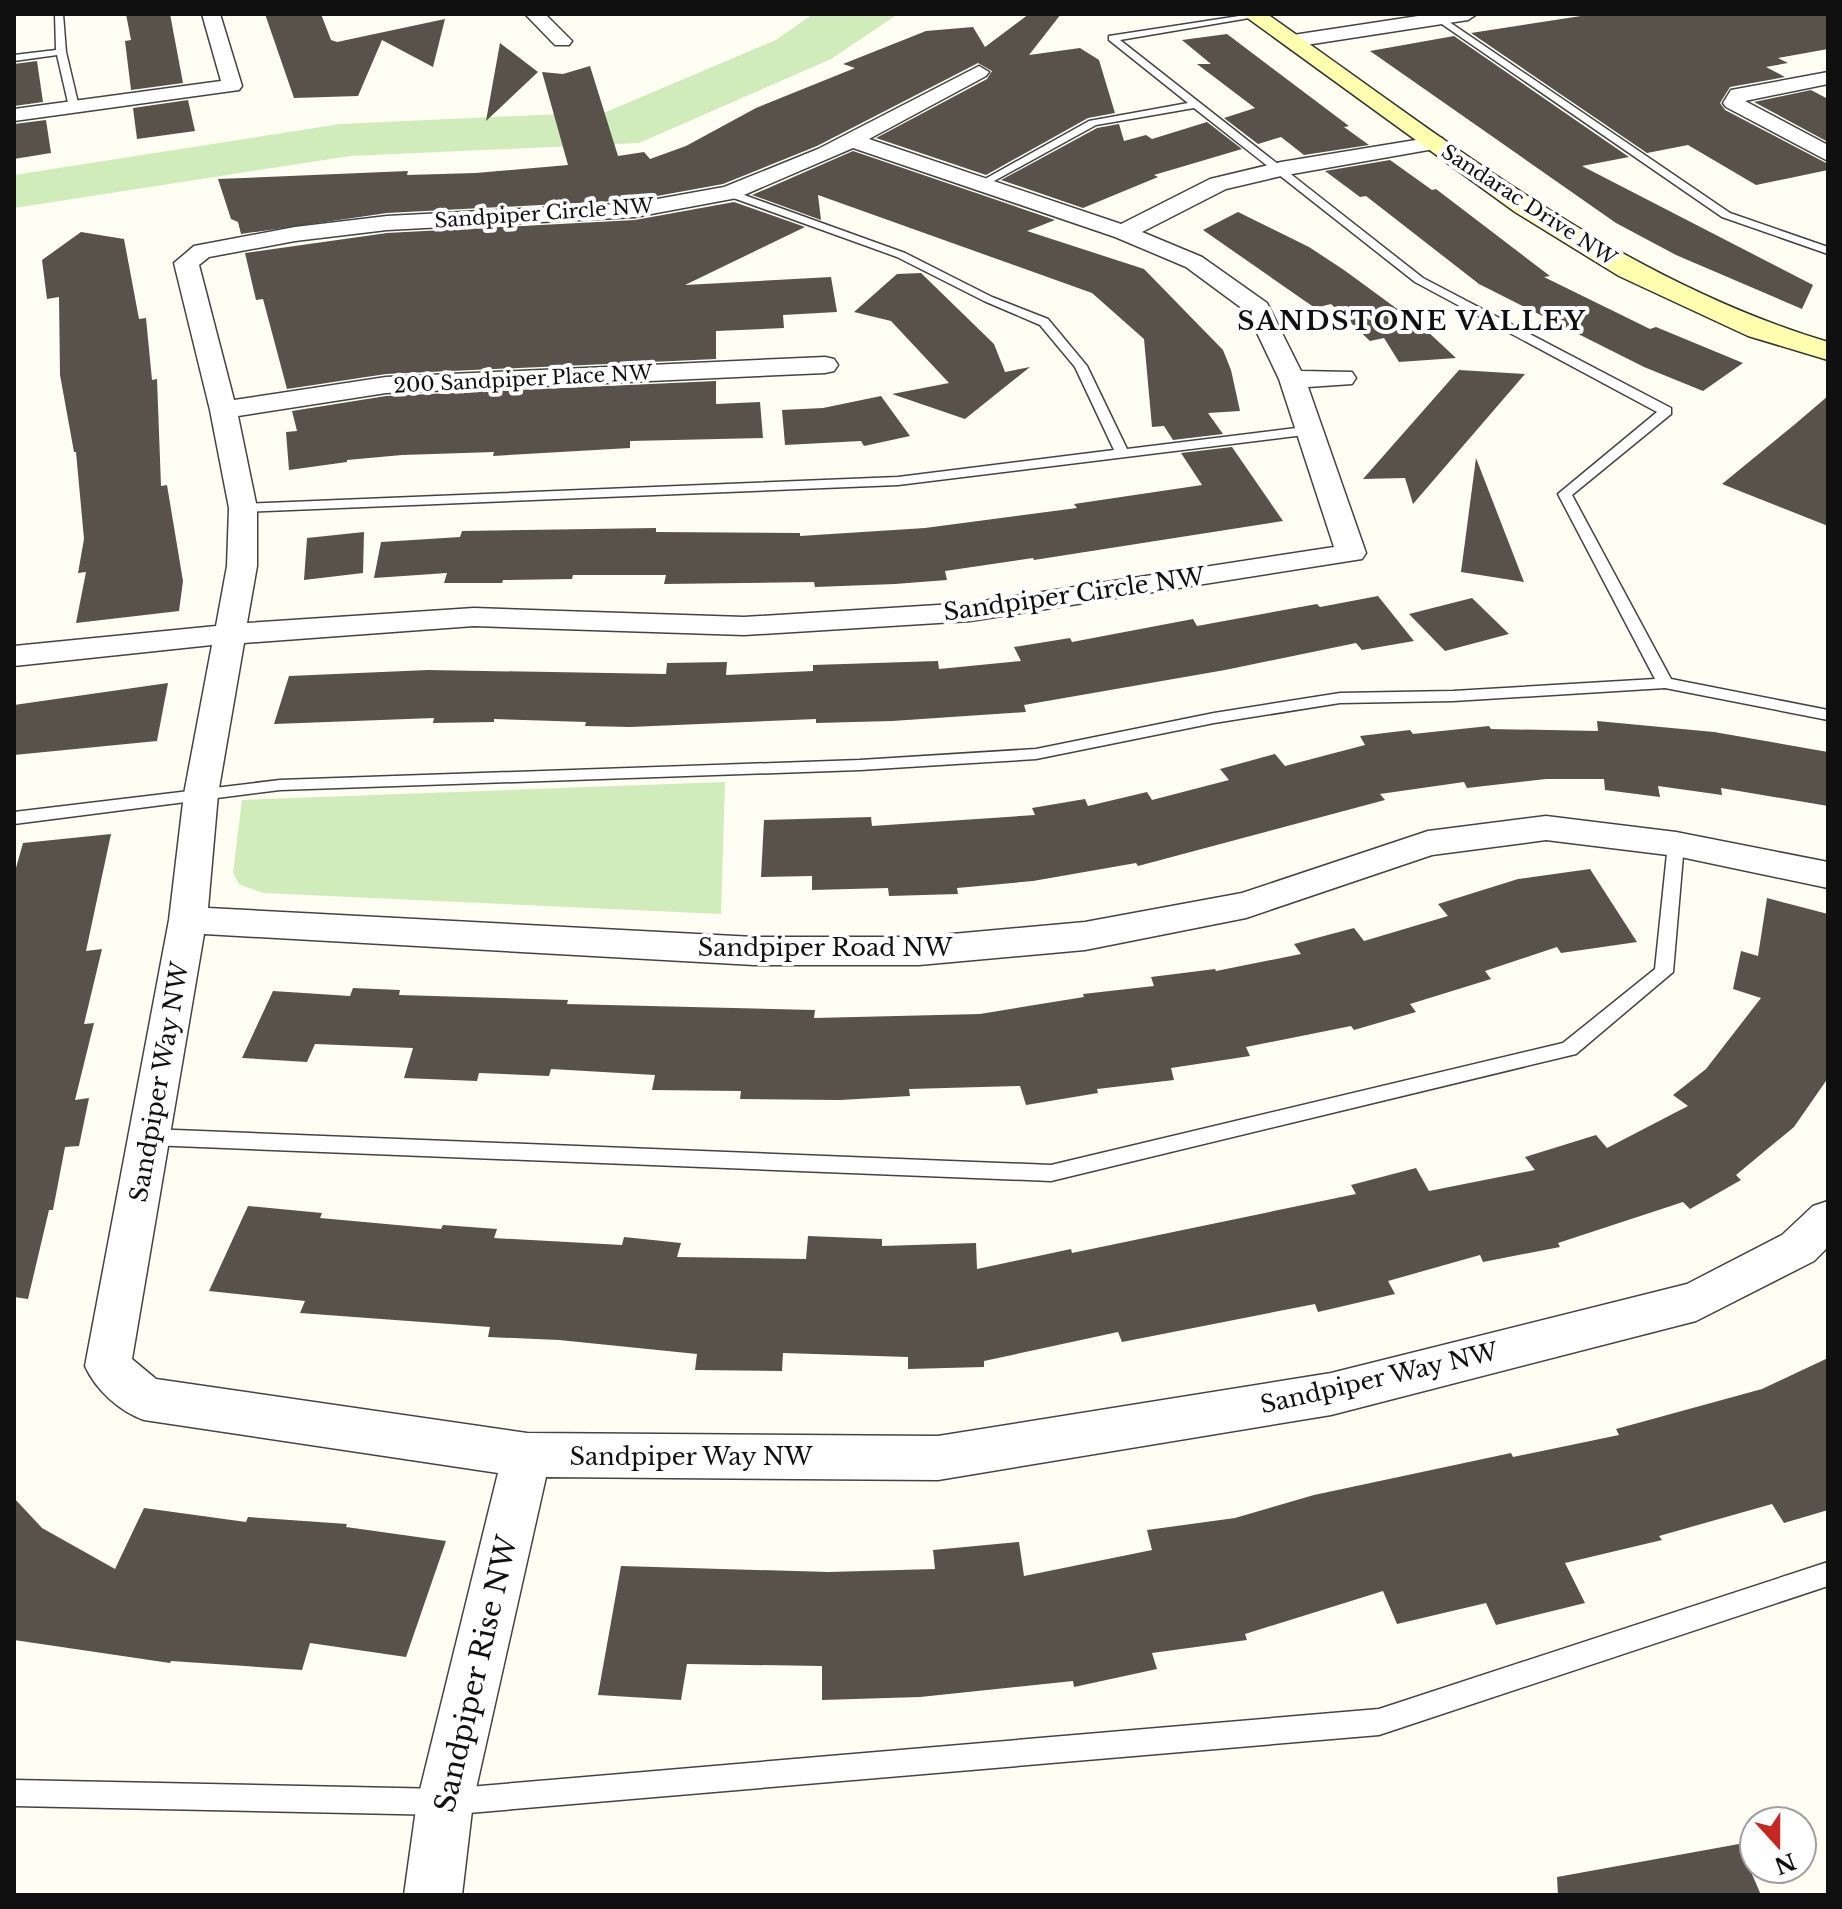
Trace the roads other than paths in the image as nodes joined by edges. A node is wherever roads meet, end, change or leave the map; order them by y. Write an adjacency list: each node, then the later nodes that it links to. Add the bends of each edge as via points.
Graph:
1 (59, 14): 9 (lane)
2 (211, 14): 14 (street, via 232,86)
3 (534, 14): 8 (street)
4 (1353, 14): 7 (street)
5 (1468, 14): 6 (street)
6 (1439, 18): 7 (street); 23 (lane, via 1726,215)
7 (1268, 24): 13 (lane, via 1112,38); 17 (street, Sandarac Drive NW)
8 (562, 41)
9 (61, 52): 10 (lane); 14 (lane)
10 (14, 58)
11 (979, 72): 16 (street)
12 (1828, 78): 18 (street, via 1738,94 1733,103)
13 (1198, 104): 19 (lane); 20 (lane, via 1093,123)
14 (74, 107): 15 (street)
15 (14, 115)
16 (853, 141): 20 (street, Sandpiper Circle NW); 21 (street, Sandpiper Circle NW)
17 (1434, 143): 19 (street); 24 (street, Sandarac Drive NW, via 1629,270 1758,330)
18 (1828, 154)
19 (1281, 169): 22 (street, via 1218,184); 34 (lane, via 1419,280 1666,411 1565,494)
20 (981, 184): 22 (street, Sandpiper Circle NW)
21 (729, 193): 28 (street, Sandpiper Circle NW, via 635,210 387,223 202,251 186,263); 30 (lane, via 901,255 1044,322 1081,366)
22 (1123, 232): 27 (street, Sandpiper Circle NW, via 1194,262 1258,308)
23 (1828, 251)
24 (1828, 351)
25 (825, 365): 28 (street, 200 Sandpiper Place NW, via 386,385)
26 (1343, 378): 27 (street)
27 (1292, 379): 29 (street, Sandpiper Circle NW)
28 (223, 410): 31 (street, Sandpiper Circle NW)
29 (1312, 430): 30 (lane); 32 (street, Sandpiper Circle NW, via 1351,553 970,612 744,626 474,617)
30 (1123, 455): 31 (lane, via 898,481)
31 (243, 508): 32 (street, Sandpiper Circle NW, via 242,566)
32 (230, 634): 33 (street); 36 (street, Sandpiper Circle NW)
33 (14, 656)
34 (1665, 683): 35 (lane); 36 (lane, via 1340,698 1036,754 860,765 402,779)
35 (1828, 715)
36 (201, 794): 37 (lane); 40 (street, Sandpiper Way NW)
37 (14, 818)
38 (1676, 844): 39 (street, Sandpiper Road NW); 40 (street, Sandpiper Road NW, via 1546,828 1428,843 1246,905 1085,936 919,951 754,951); 41 (lane, via 1664,972 1569,1049 1051,1173)
39 (1828, 875)
40 (188, 920): 41 (street, Sandpiper Way NW)
41 (150, 1137): 43 (street, Sandpiper Way NW, via 108,1366 144,1399)
42 (1828, 1219): 43 (street, Sandpiper Way NW, via 1798,1248 1696,1301 1331,1394 938,1458)
43 (527, 1455): 46 (street, Sandpiper Rise NW)
44 (1828, 1574): 46 (lane, via 1379,1722)
45 (14, 1793): 46 (lane)
46 (445, 1802): 47 (street, Sandpiper Rise NW)
47 (433, 1895)

